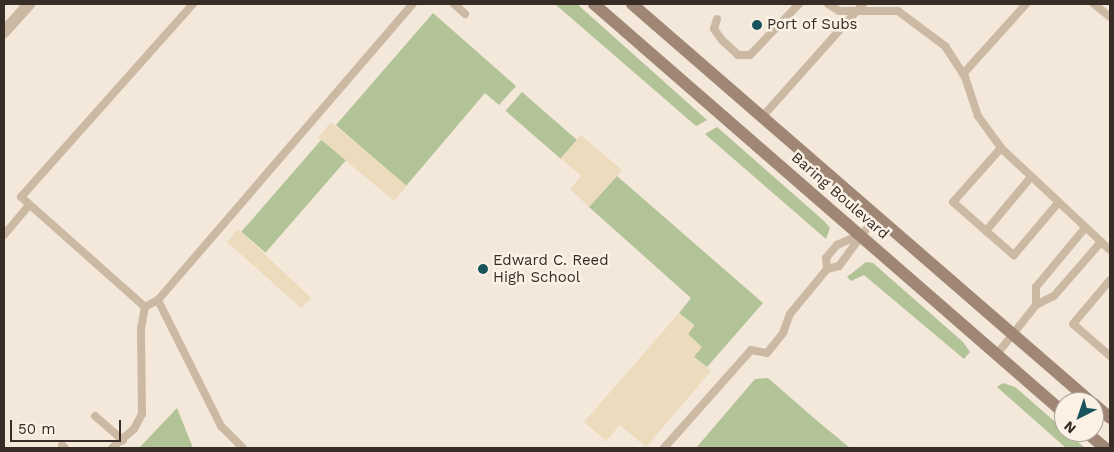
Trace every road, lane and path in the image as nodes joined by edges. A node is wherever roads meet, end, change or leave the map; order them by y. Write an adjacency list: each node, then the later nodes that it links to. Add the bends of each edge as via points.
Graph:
1 (29, 4): 18 (street)
2 (192, 4): 24 (lane, via 21,197)
3 (413, 4): 34 (lane)
4 (454, 4): 15 (lane)
5 (594, 4): 29 (main road, Baring Boulevard)
6 (632, 4): 20 (main road, Baring Boulevard)
7 (799, 4): 17 (lane, via 750,55 738,55 722,40 714,29)
8 (828, 4): 13 (lane, via 839,11)
9 (863, 4): 13 (lane)
10 (897, 4): 14 (lane)
11 (1026, 4): 19 (lane)
12 (1094, 4): 16 (lane)
13 (857, 10): 14 (lane); 20 (lane)
14 (892, 10): 19 (lane, via 898,11 945,46)
15 (465, 14)
16 (1110, 16)
17 (717, 19)
18 (4, 32)
19 (963, 74): 21 (lane, via 978,116)
20 (762, 117): 25 (main road, Baring Boulevard)
21 (1001, 148): 22 (lane); 27 (lane, via 953,202)
22 (1031, 177): 23 (lane); 27 (lane)
23 (1058, 203): 26 (lane); 27 (lane, via 1014,255)
24 (30, 205): 28 (lane); 36 (lane)
25 (876, 216): 29 (lane); 37 (main road, Baring Boulevard)
26 (1085, 228): 30 (lane); 35 (lane, via 1036,287)
27 (986, 231)
28 (4, 235)
29 (860, 235): 32 (lane, via 838,266); 32 (lane, via 837,245 826,258); 38 (main road, Baring Boulevard)
30 (1101, 242): 31 (lane); 35 (lane, via 1054,296)
31 (1110, 250)
32 (827, 269): 46 (lane, via 790,314 783,333 767,353 751,350)
33 (1110, 280): 39 (lane, via 1073,324)
34 (158, 300): 36 (lane); 45 (lane, via 221,426)
35 (1036, 305): 37 (lane)
36 (145, 307): 43 (lane, via 141,329 142,414)
37 (1011, 332): 38 (lane); 40 (main road, Baring Boulevard)
38 (997, 354): 41 (main road, Baring Boulevard)
39 (1110, 356)
40 (1080, 392)
41 (1054, 404)
42 (95, 416): 43 (lane)
43 (123, 440): 44 (lane)
44 (112, 448)
45 (243, 448)
46 (664, 448)

